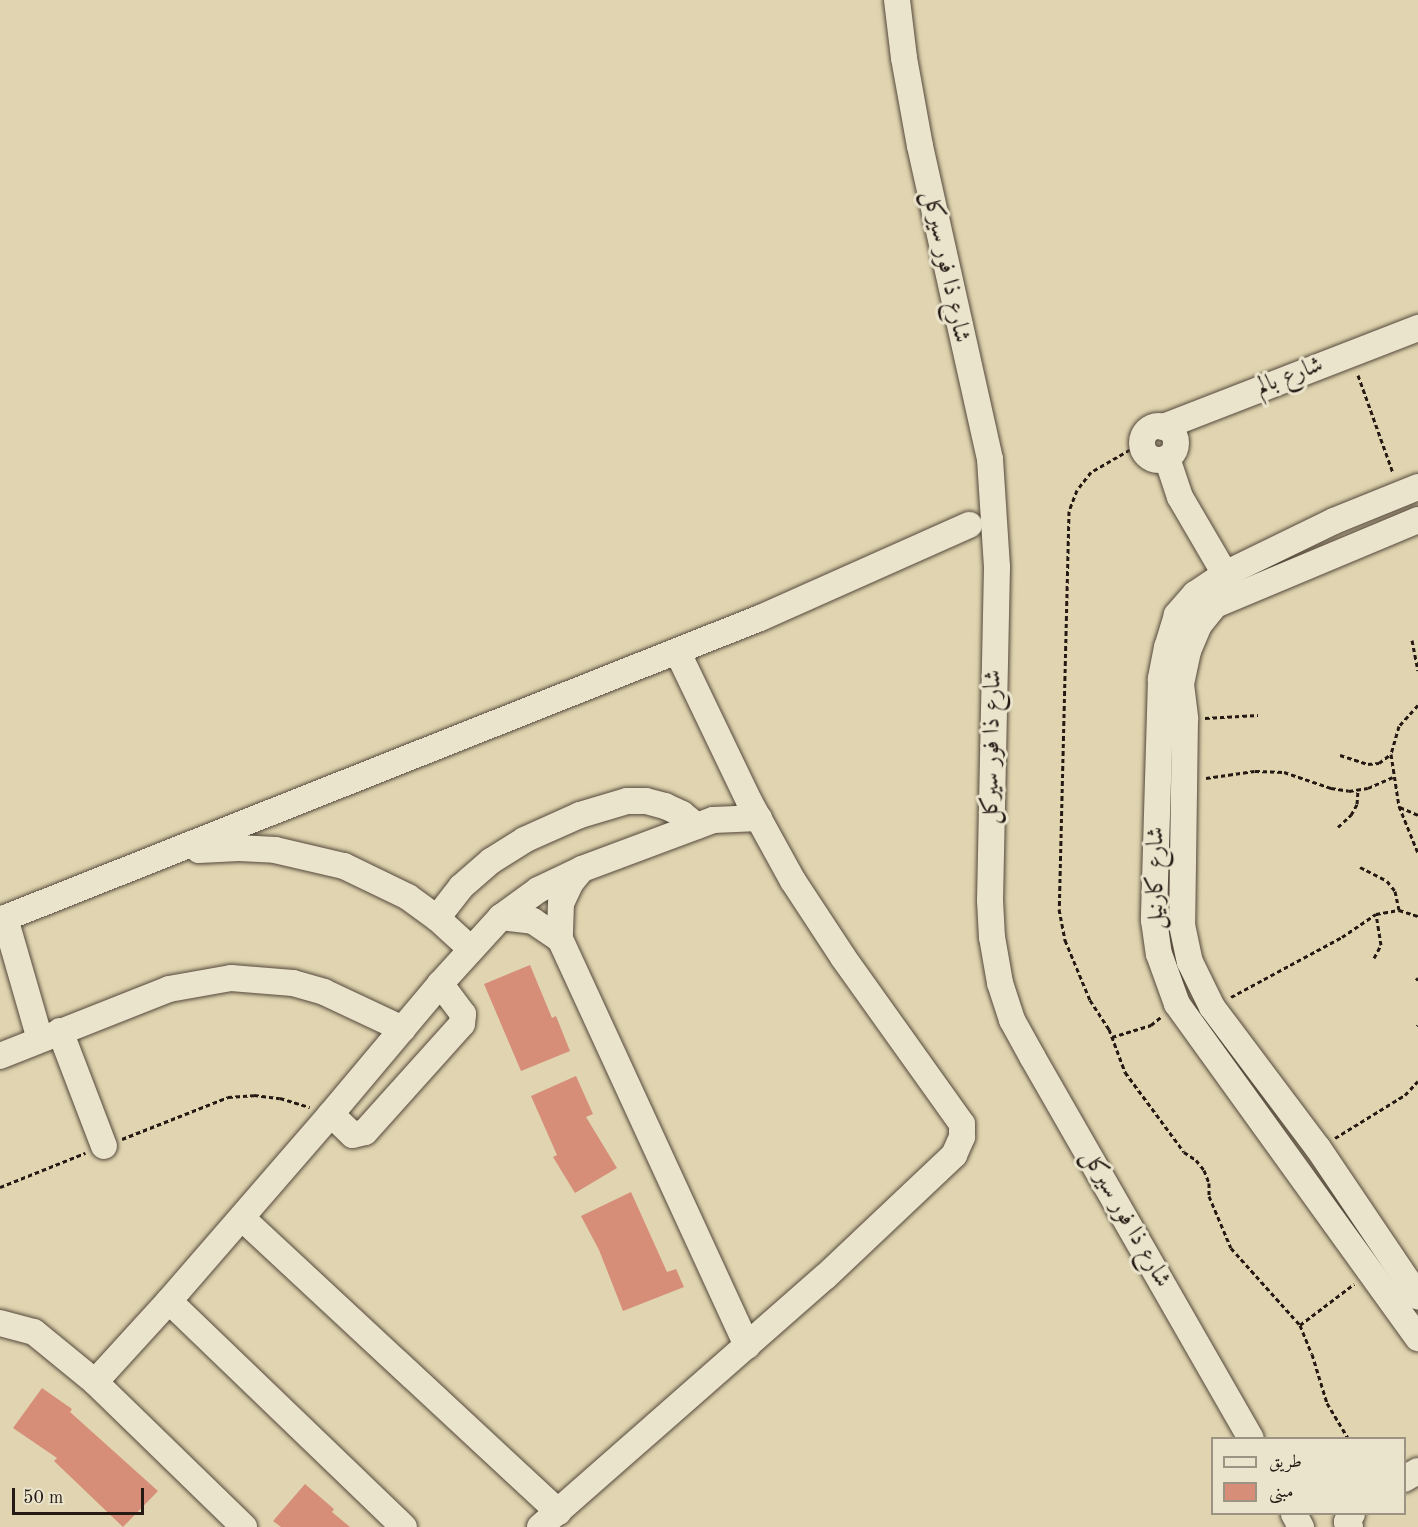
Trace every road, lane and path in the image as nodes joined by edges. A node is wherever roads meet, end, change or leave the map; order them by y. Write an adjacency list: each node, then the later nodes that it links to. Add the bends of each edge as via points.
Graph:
1 (897, 0): 3 (street, شارع ذا فور سيركل)
2 (914, 0): 3 (street, via 914,29)
3 (904, 58): 67 (street, شارع ذا فور سيركل, via 936,225 990,459 997,567 990,900 1000,983 1012,1020)
4 (1418, 328): 5 (street, شارع بالم)
5 (1350, 354): 6 (path); 11 (street, شارع بالم, via 1163,427 1175,438 1175,449 1167,458 1180,497)
6 (1409, 491): 8 (street, شارع كارنيل)
7 (1418, 520): 10 (street, شارع كارنيل)
8 (1334, 521): 10 (street); 11 (street, شارع كارنيل)
9 (969, 525): 13 (street)
10 (1347, 548): 15 (street, شارع كارنيل, via 1215,605)
11 (1225, 574): 15 (street, شارع كارنيل, via 1195,594 1177,615 1167,647)
12 (1412, 640): 14 (path)
13 (677, 651): 23 (street); 26 (street)
14 (1418, 670)
15 (1171, 681): 18 (street, شارع كارنيل); 46 (street, شارع كارنيل, via 1154,920 1159,954)
16 (1418, 705): 19 (path, via 1399,726)
17 (1258, 715): 18 (path)
18 (1185, 719): 22 (street, شارع كارنيل)
19 (1391, 754): 20 (path, via 1379,763 1368,764); 21 (path)
20 (1340, 755)
21 (1393, 777): 24 (path); 25 (path)
22 (1185, 781): 24 (path, via 1270,771 1297,775 1340,790); 47 (street, شارع كارنيل, via 1182,925 1190,962)
23 (741, 783): 28 (street); 29 (street)
24 (1358, 790): 30 (path, via 1352,815)
25 (1399, 806): 27 (path); 31 (path)
26 (287, 807): 32 (street); 33 (street, via 287,836)
27 (1418, 815)
28 (759, 818): 29 (street); 65 (street, via 793,881 843,957 962,1124 962,1137 954,1155 944,1165)
29 (705, 823): 35 (street); 40 (street, via 646,801 627,801 580,815 524,840 491,861 462,887)
30 (1338, 827)
31 (1418, 853)
32 (169, 854): 33 (street, via 239,848); 41 (street)
33 (295, 854): 40 (street, via 377,880)
34 (1360, 867): 36 (path, via 1387,881 1395,891)
35 (582, 869): 39 (street, via 538,890); 42 (street, via 561,903)
36 (1399, 910): 37 (path); 38 (path)
37 (1376, 914): 44 (path, via 1381,945); 47 (path, via 1342,937)
38 (1418, 916)
39 (501, 917): 42 (street, via 533,921); 43 (street)
40 (437, 918): 43 (street)
41 (3, 919): 49 (street)
42 (560, 939): 65 (street)
43 (471, 949): 45 (street)
44 (1374, 958)
45 (440, 984): 48 (street); 53 (street, via 463,1014 462,1024 365,1132 353,1135)
46 (1177, 1004): 50 (path, via 1151,1025); 58 (street, شارع كارنيل)
47 (1212, 1007): 55 (street, شارع كارنيل)
48 (403, 1029): 49 (street, via 324,992 293,983 231,978 169,989); 53 (street)
49 (50, 1035): 51 (street); 54 (street)
50 (1112, 1037)
51 (0, 1056)
52 (1418, 1081): 55 (path, via 1405,1095)
53 (331, 1114): 54 (path, via 280,1098 228,1097); 57 (street)
54 (104, 1146): 56 (path)
55 (1318, 1148): 59 (street, شارع كارنيل)
56 (0, 1187)
57 (242, 1218): 61 (street); 68 (street)
58 (1370, 1272): 60 (street, شارع كارنيل); 63 (path)
59 (1414, 1290): 60 (street)
60 (1388, 1300): 64 (street, شارع كارنيل)
61 (169, 1301): 66 (street); 70 (street)
62 (0, 1323): 66 (street, via 34,1332)
63 (1300, 1325)
64 (1418, 1338)
65 (747, 1346): 68 (street)
66 (95, 1382): 69 (street)
67 (1250, 1437)
68 (549, 1519)
69 (244, 1527)
70 (404, 1527)

